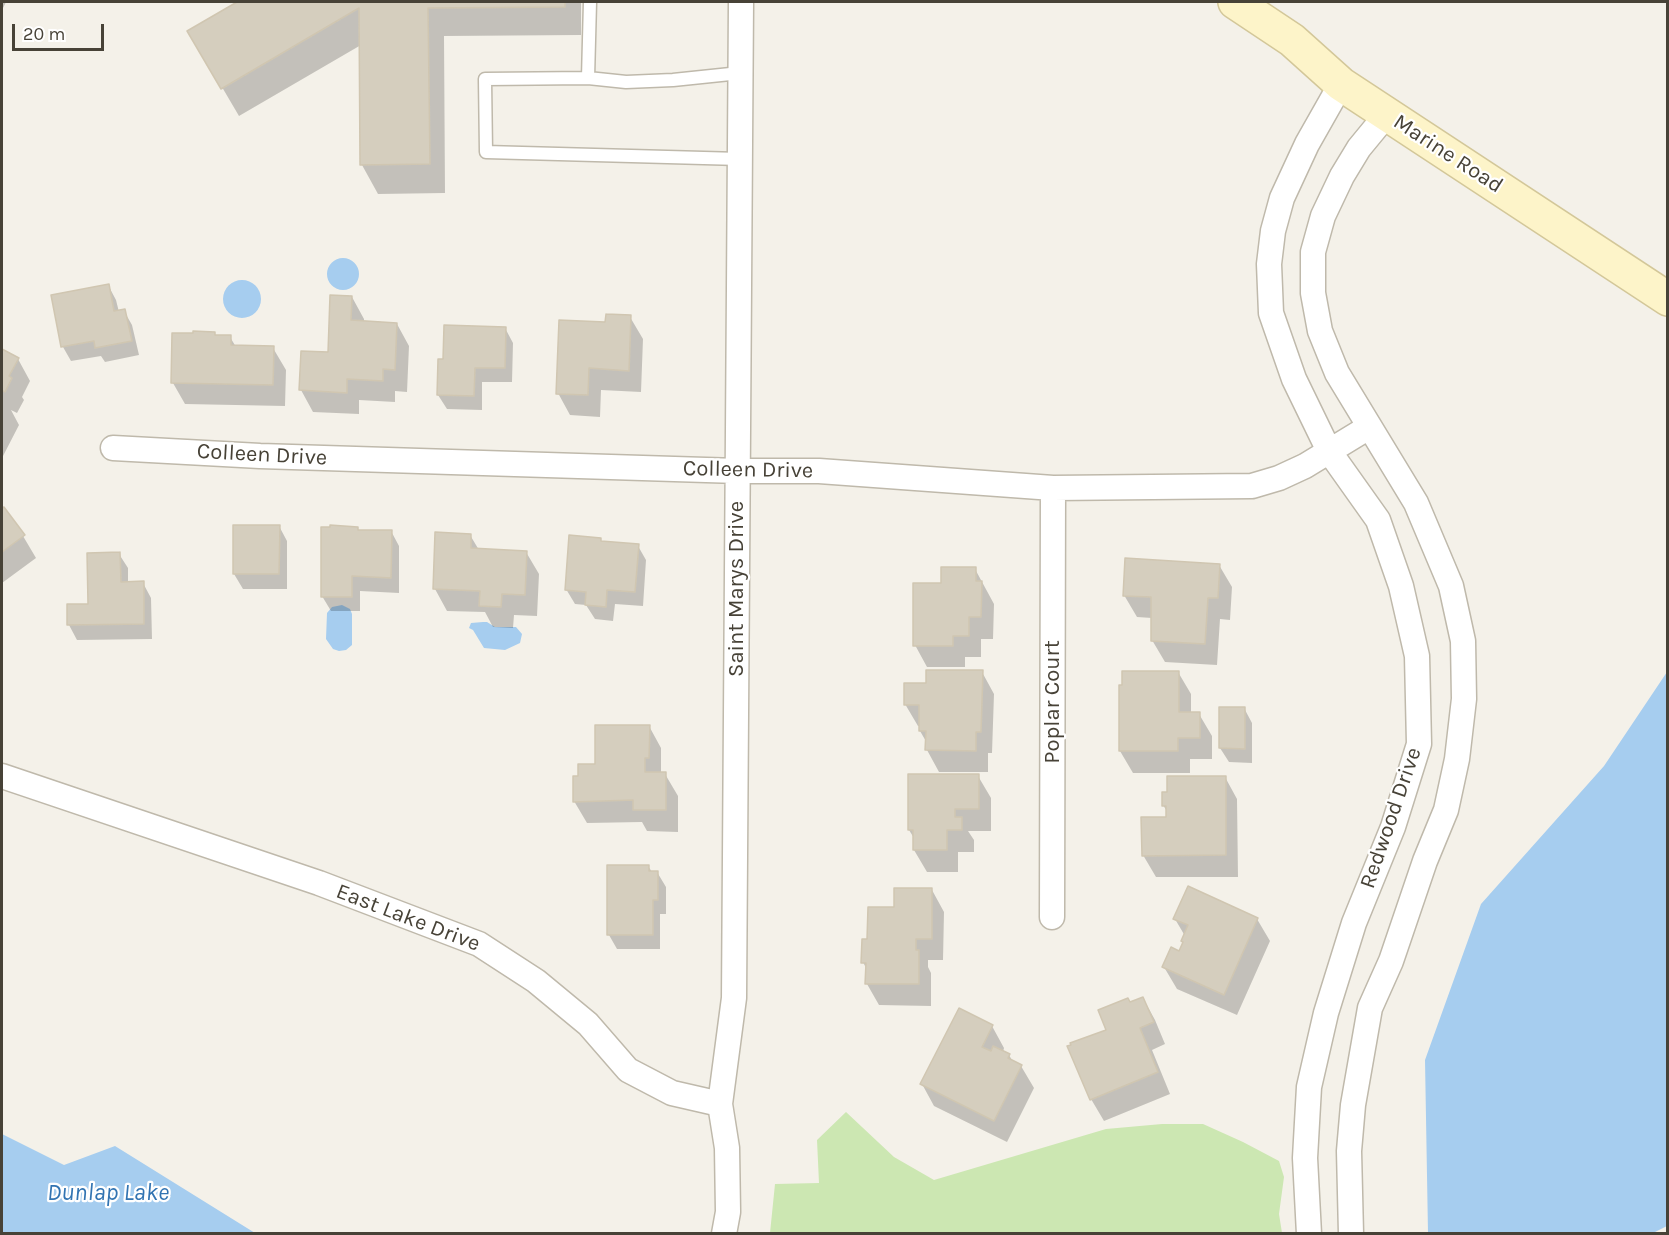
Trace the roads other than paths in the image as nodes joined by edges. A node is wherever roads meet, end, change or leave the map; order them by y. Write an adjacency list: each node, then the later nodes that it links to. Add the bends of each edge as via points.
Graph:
1 (590, 2): 5 (lane)
2 (741, 2): 4 (street, Saint Marys Drive)
3 (1235, 2): 6 (main road, Marine Road, via 1292,40)
4 (740, 73): 5 (lane, via 673,80); 8 (street, Saint Marys Drive)
5 (588, 78): 8 (lane, via 485,79 486,152)
6 (1341, 84): 7 (main road, Marine Road); 12 (street, Redwood Drive, via 1282,198 1269,264 1271,313 1294,378)
7 (1387, 114): 9 (main road, Marine Road); 10 (street, Redwood Drive, via 1342,176 1323,216 1313,252 1313,293 1320,331 1337,373)
8 (740, 159): 13 (street, Saint Marys Drive)
9 (1668, 299)
10 (1369, 428): 12 (street, Colleen Drive); 20 (street, Redwood Drive, via 1416,503 1451,586 1463,640 1464,699 1446,810 1370,1008 1349,1151)
11 (113, 448): 13 (street, Colleen Drive)
12 (1329, 451): 14 (street, Colleen Drive, via 1279,478 1252,486); 19 (street, Redwood Drive, via 1378,520 1401,586 1417,656 1419,744 1393,827 1354,923 1321,1034 1309,1088 1305,1158)
13 (738, 471): 14 (street, Colleen Drive, via 819,471); 17 (street, Saint Marys Drive, via 735,998)
14 (1053, 488): 16 (street, Poplar Court)
15 (2, 776): 17 (street, East Lake Drive, via 308,880 479,944 536,981 588,1024 628,1070 672,1094)
16 (1052, 917)
17 (720, 1104): 18 (street, via 727,1148 728,1212)
18 (724, 1233)
19 (1309, 1233)
20 (1351, 1233)

